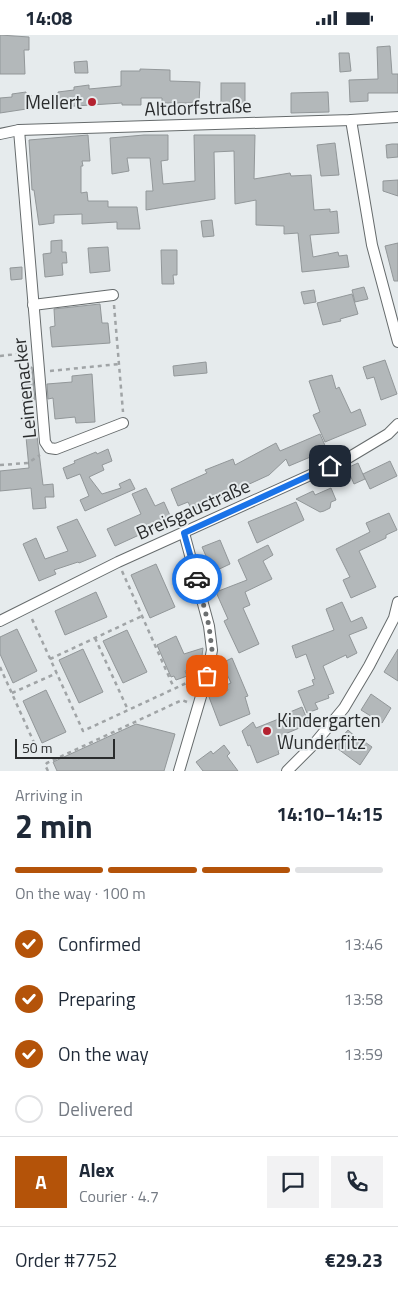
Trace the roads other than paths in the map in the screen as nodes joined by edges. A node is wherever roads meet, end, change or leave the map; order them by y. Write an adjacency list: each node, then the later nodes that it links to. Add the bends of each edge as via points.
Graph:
1 (398, 117): 2 (street, Altdorfstraße)
2 (351, 120): 3 (street, Altdorfstraße); 7 (street, via 372,245)
3 (19, 130): 4 (street, Altdorfstraße); 6 (street, Leimenacker)
4 (0, 134)
5 (113, 295): 6 (street)
6 (33, 305): 8 (street, Leimenacker, via 49,448 56,449)
7 (398, 342)
8 (124, 423)
9 (398, 424): 10 (street, Breisgaustraße, via 388,434 348,458)
10 (184, 533): 12 (street, Breisgaustraße); 13 (street, via 209,626 212,650)
11 (398, 602): 14 (street, via 394,619 344,708)
12 (0, 621)
13 (179, 771)
14 (287, 771)

